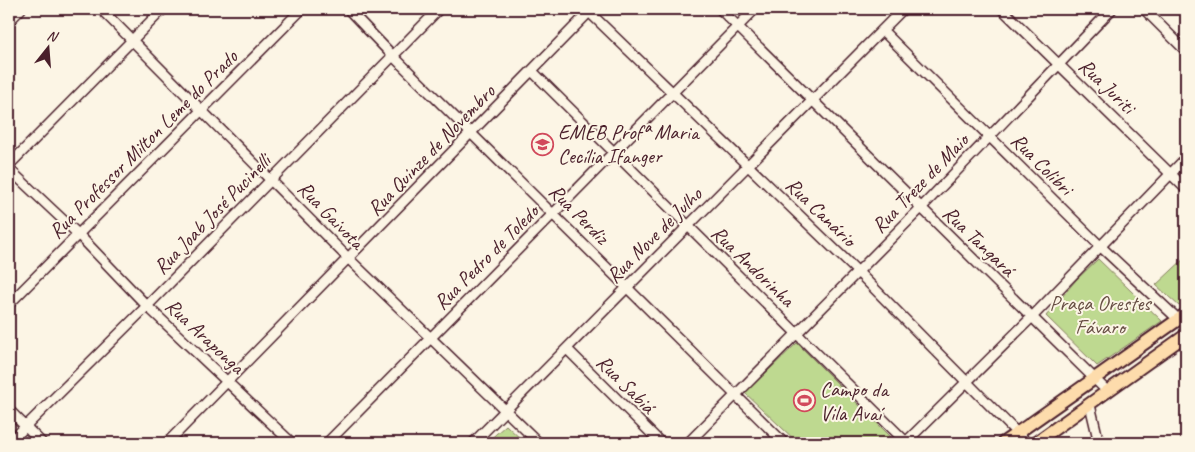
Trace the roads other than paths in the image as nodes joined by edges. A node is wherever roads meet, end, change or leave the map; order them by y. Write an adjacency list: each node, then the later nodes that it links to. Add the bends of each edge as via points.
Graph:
1 (21, 9): 14 (street)
2 (101, 9): 17 (street, Rua Gaivota)
3 (163, 9): 17 (street)
4 (302, 9): 24 (street, Rua Professor Milton Leme do Prado)
5 (348, 9): 19 (street, Rua Perdiz)
6 (438, 9): 19 (street, Rua Joab José Pucinelli)
7 (720, 9): 15 (street, Rua Tangará)
8 (755, 9): 15 (street, Rua Pedro de Toledo)
9 (904, 9): 16 (street, Rua Nove de Julho)
10 (1002, 9): 20 (street, Rua Juriti)
11 (1112, 9): 20 (street, Rua Treze de Maio)
12 (1144, 9): 18 (street)
13 (589, 10): 21 (street, Rua Quinze de Novembro); 22 (street, Rua Canário)
14 (9, 21)
15 (737, 26): 22 (street, Rua Pedro de Toledo); 23 (street, Rua Tangará)
16 (882, 30): 23 (street, Rua Nove de Julho); 26 (street, Rua Colibri)
17 (132, 40): 24 (street, Rua Gaivota); 29 (street)
18 (1186, 51)
19 (393, 56): 25 (street, Rua Perdiz); 33 (street, Rua Joab José Pucinelli)
20 (1060, 65): 26 (street, Rua Treze de Maio); 32 (street, Rua Juriti)
21 (533, 72): 25 (street, Rua Quinze de Novembro); 27 (street, Rua Andorinha)
22 (674, 92): 27 (street, Rua Pedro de Toledo); 30 (street, Rua Canário)
23 (814, 100): 30 (street, Rua Nove de Julho); 35 (street, Rua Tangará)
24 (203, 109): 33 (street, Rua Gaivota); 38 (street, Rua Professor Milton Leme do Prado)
25 (472, 133): 36 (street, Rua Perdiz); 40 (street, Rua Quinze de Novembro)
26 (989, 137): 35 (street, Rua Treze de Maio); 39 (street, Rua Colibri)
27 (613, 154): 36 (street, Rua Pedro de Toledo); 37 (street, Rua Andorinha)
28 (1186, 158): 32 (street)
29 (9, 165)
30 (748, 165): 37 (street, Rua Nove de Julho); 41 (street, Rua Canário)
31 (9, 169): 38 (street, Rua Araponga)
32 (1171, 173): 34 (street, Rua Juriti); 39 (street)
33 (271, 178): 40 (street, Rua Gaivota); 44 (street, Rua Joab José Pucinelli)
34 (1186, 189)
35 (921, 208): 41 (street, Rua Treze de Maio); 45 (street, Rua Tangará)
36 (554, 213): 42 (street, Rua Perdiz); 49 (street, Rua Pedro de Toledo)
37 (688, 226): 42 (street, Rua Nove de Julho); 47 (street, Rua Andorinha)
38 (78, 234): 43 (street, Rua Professor Milton Leme do Prado); 44 (street, Rua Araponga)
39 (1100, 246): 45 (street); 46 (street, Rua Colibri)
40 (349, 259): 49 (street, Rua Gaivota); 53 (street, Rua Quinze de Novembro)
41 (858, 272): 47 (street, Rua Treze de Maio); 52 (street, Rua Canário)
42 (627, 287): 50 (street, Rua Nove de Julho); 55 (street, Rua Perdiz)
43 (9, 304)
44 (148, 306): 53 (street, Rua Araponga); 59 (street, Rua Joab José Pucinelli)
45 (1032, 317): 51 (street, Rua Tangará); 52 (street)
46 (1183, 317): 51 (main road)
47 (796, 333): 55 (street, Rua Treze de Maio); 71 (street, Rua Andorinha)
48 (1186, 336): 54 (main road)
49 (431, 338): 58 (street, Rua Gaivota); 65 (street, Rua Pedro de Toledo)
50 (567, 349): 58 (street, Rua Nove de Julho); 68 (street, Rua Sabiá)
51 (1096, 378): 54 (street, Rua Tangará); 60 (main road)
52 (967, 381): 60 (street, Rua Canário); 71 (street)
53 (228, 382): 63 (street, Rua Quinze de Novembro); 64 (street, Rua Araponga)
54 (1108, 392): 56 (main road)
55 (736, 395): 69 (street, Rua Treze de Maio); 70 (street, Rua Perdiz)
56 (1090, 405): 74 (main road); 75 (street)
57 (9, 410): 59 (street)
58 (506, 411): 66 (street, Rua Nove de Julho); 67 (street, Rua Gaivota)
59 (26, 427): 61 (street, Rua Joab José Pucinelli); 62 (street)
60 (1018, 433): 72 (main road); 73 (street, Rua Canário)
61 (9, 443)
62 (42, 443)
63 (167, 443)
64 (292, 443)
65 (327, 443)
66 (473, 443)
67 (539, 443)
68 (661, 443)
69 (688, 443)
70 (784, 443)
71 (905, 443)
72 (1003, 443)
73 (1027, 443)
74 (1035, 443)
75 (1099, 443)

